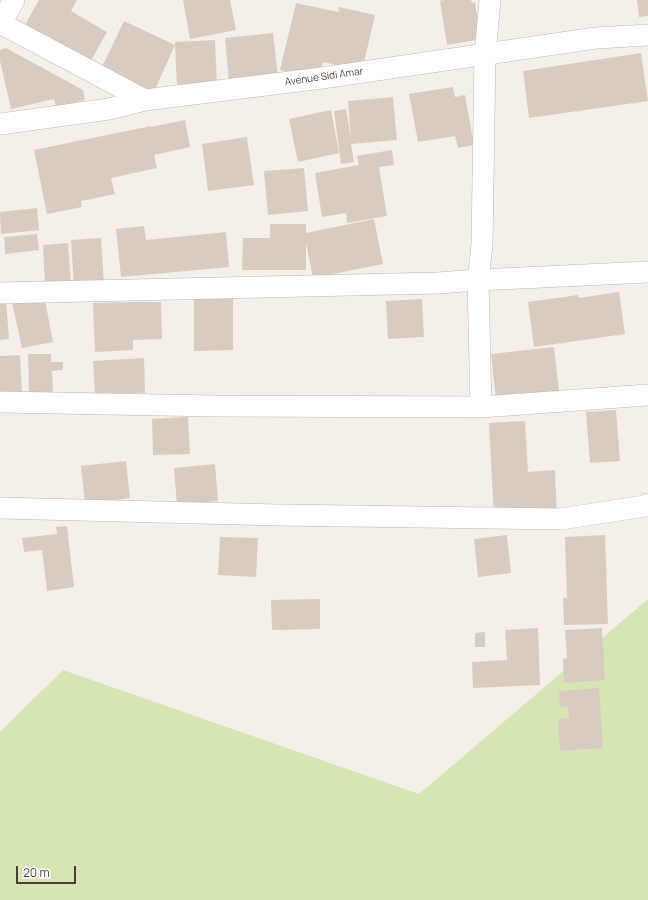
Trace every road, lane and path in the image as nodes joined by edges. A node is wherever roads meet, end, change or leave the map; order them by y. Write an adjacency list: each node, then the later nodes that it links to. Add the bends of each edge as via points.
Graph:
1 (14, 0): 3 (street)
2 (490, 0): 5 (street)
3 (0, 23): 6 (street)
4 (648, 35): 5 (street, Avenue Sidi Amar, via 596,38)
5 (485, 54): 6 (street, Avenue Sidi Amar); 9 (street, via 482,245)
6 (145, 100): 7 (street, Avenue Sidi Amar, via 109,109)
7 (0, 124)
8 (648, 272): 9 (street)
9 (478, 280): 10 (street); 13 (street)
10 (0, 293)
11 (648, 395): 13 (street)
12 (0, 402): 13 (street)
13 (481, 407)
14 (648, 504): 15 (street, via 561,519)
15 (0, 508)

